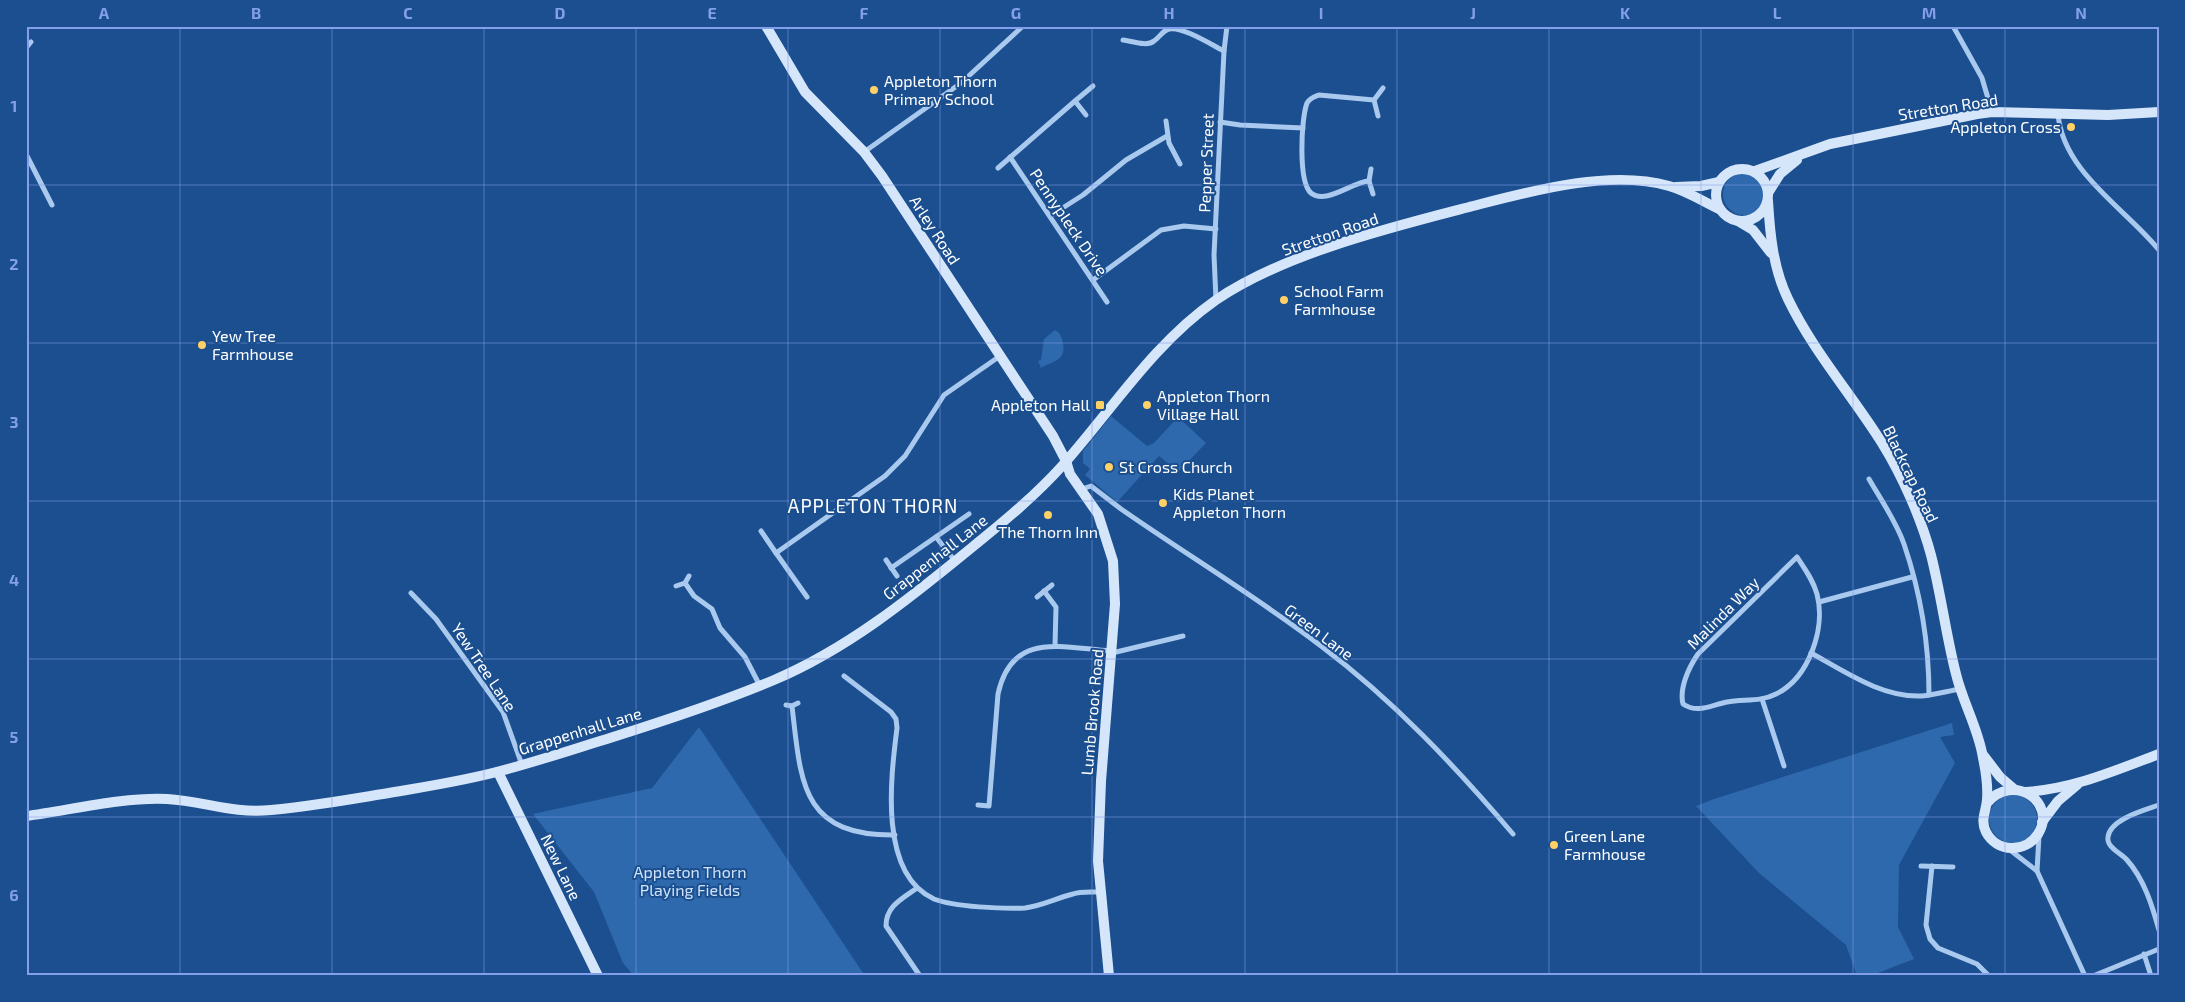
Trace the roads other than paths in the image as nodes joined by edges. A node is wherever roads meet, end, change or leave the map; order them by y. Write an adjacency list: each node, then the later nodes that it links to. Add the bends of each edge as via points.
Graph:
1 (766, 26): 22 (main road, Arley Road, via 805,92)
2 (1022, 26): 22 (street, via 961,83)
3 (1227, 26): 8 (street, Pepper Street)
4 (1953, 26): 13 (street, via 1982,78)
5 (1123, 40): 8 (street, via 1148,44 1171,28 1180,29)
6 (30, 42): 7 (street)
7 (26, 48)
8 (1224, 51): 19 (street, Pepper Street)
9 (1093, 86): 12 (street)
10 (1383, 88): 11 (street)
11 (1374, 100): 17 (street); 20 (street, via 1312,97)
12 (1075, 101): 16 (street); 25 (street)
13 (1992, 112): 15 (main road, Stretton Road); 23 (main road, Stretton Road, via 1852,139)
14 (2159, 112): 15 (main road, Stretton Road)
15 (2058, 113): 40 (street, via 2059,128 2079,165)
16 (1086, 115)
17 (1378, 116)
18 (1166, 121): 21 (street)
19 (1220, 122): 20 (street); 39 (street, Pepper Street)
20 (1303, 128): 30 (street, via 1303,177 1306,188 1313,194 1328,196)
21 (1167, 136): 26 (street); 37 (street, via 1126,160 1083,195)
22 (864, 152): 45 (main road, Arley Road)
23 (1805, 154): 29 (main road, Stretton Road); 34 (main road, Stretton Road, via 1780,174)
24 (27, 157): 35 (street)
25 (1010, 157): 27 (street); 37 (street, Pennypleck Drive)
26 (1180, 164)
27 (998, 168)
28 (1370, 169): 30 (street)
29 (1754, 171): 31 (main road, via 1732,170); 34 (main road, via 1766,184)
30 (1369, 181): 33 (street)
31 (1719, 182): 32 (main road, Stretton Road); 36 (main road, via 1716,196)
32 (1675, 187): 36 (main road, Stretton Road); 43 (main road, Stretton Road, via 1633,180 1607,180 1507,198 1392,228 1302,257 1238,286)
33 (1373, 194)
34 (1768, 197): 38 (main road, via 1760,214); 41 (main road, Blackcap Road)
35 (52, 206)
36 (1721, 210): 38 (main road)
37 (1050, 216): 42 (street, Pennypleck Drive)
38 (1738, 221): 41 (main road, Blackcap Road, via 1758,235)
39 (1216, 229): 42 (street, via 1184,226 1161,230); 43 (street, Pepper Street)
40 (2159, 250)
41 (1773, 256): 73 (main road, Blackcap Road, via 1787,298 1883,445 1920,519)
42 (1093, 280): 44 (street, Pennypleck Drive)
43 (1216, 300): 46 (main road, Stretton Road, via 1160,350 1124,388)
44 (1107, 302)
45 (1000, 356): 46 (main road, Arley Road); 52 (street, via 944,395 905,456 885,476)
46 (1066, 461): 48 (main road, Lumb Brook Road, via 1070,474); 54 (main road, Grappenhall Lane, via 1040,491)
47 (1869, 479): 58 (street, via 1903,543)
48 (1082, 489): 69 (main road, Lumb Brook Road, via 1098,514 1113,561); 93 (street, Green Lane, via 1091,486 1322,646 1453,764)
49 (969, 514): 51 (street)
50 (761, 531): 52 (street)
51 (936, 537): 54 (street); 55 (street)
52 (776, 553): 64 (street)
53 (886, 560): 55 (street)
54 (955, 561): 72 (main road, Grappenhall Lane, via 853,638 809,664)
55 (892, 568): 57 (street)
56 (689, 576): 59 (street)
57 (897, 576)
58 (1912, 577): 66 (street); 74 (street, via 1926,637)
59 (685, 583): 61 (street); 72 (street, via 694,596 712,609 720,628 749,663)
60 (1052, 585): 62 (street)
61 (676, 586)
62 (1044, 591): 65 (street); 68 (street, via 1056,607)
63 (411, 592): 81 (street, Yew Tree Lane, via 436,619 503,712)
64 (807, 597)
65 (1037, 597)
66 (1819, 602): 70 (street, via 1819,622); 75 (street, Malinda Way, via 1813,582 1797,557 1698,654 1691,665 1682,698 1684,704 1695,710 1734,701)
67 (1183, 636): 69 (street)
68 (1055, 646): 69 (street); 88 (street, via 1036,647 1022,653 1010,664 1002,679 989,806)
69 (1112, 652): 101 (main road, Lumb Brook Road, via 1101,780)
70 (1811, 653): 74 (street, via 1880,688 1911,695); 75 (street, via 1788,687)
71 (844, 676): 94 (street, via 896,719 890,785)
72 (760, 686): 81 (main road, Grappenhall Lane)
73 (1960, 688): 74 (street); 80 (main road, Blackcap Road)
74 (1929, 695)
75 (1762, 699): 82 (street)
76 (798, 703): 78 (street)
77 (786, 704): 78 (street)
78 (792, 706): 94 (street, via 808,796 817,810 832,823 850,831)
79 (2159, 754): 84 (main road)
80 (1983, 756): 85 (main road, Blackcap Road); 87 (main road, Blackcap Road)
81 (522, 765): 83 (main road, Grappenhall Lane)
82 (1784, 766)
83 (498, 772): 90 (main road, Grappenhall Lane, via 268,811 232,811 183,801 152,799); 105 (main road, New Lane)
84 (2078, 784): 86 (main road); 91 (main road)
85 (2014, 789): 86 (main road); 87 (main road, via 1999,792)
86 (2025, 792): 91 (main road, via 2038,804)
87 (1987, 803): 95 (main road, via 1984,827 1994,842)
88 (978, 805)
89 (2159, 805): 102 (street, via 2125,818 2108,837 2110,845 2127,860 2138,876)
90 (26, 816)
91 (2042, 822): 92 (main road)
92 (2039, 833): 95 (main road, via 2026,845); 99 (street)
93 (1513, 834)
94 (895, 835): 100 (street, via 905,873)
95 (2008, 848): 99 (street)
96 (1921, 866): 97 (street)
97 (1932, 866): 98 (street); 108 (street, via 1926,924 1930,939 1938,948 1976,964)
98 (1953, 867)
99 (2037, 871): 109 (street)
100 (917, 888): 101 (street, via 948,904 1022,908 1074,893); 106 (street, via 890,908 886,926)
101 (1099, 892): 107 (main road, Lumb Brook Road)
102 (2159, 930)
103 (2159, 949): 104 (street)
104 (2144, 954): 110 (street); 111 (street)
105 (598, 976)
106 (920, 976)
107 (1109, 976)
108 (1989, 976)
109 (2085, 976)
110 (2093, 976)
111 (2151, 976)

